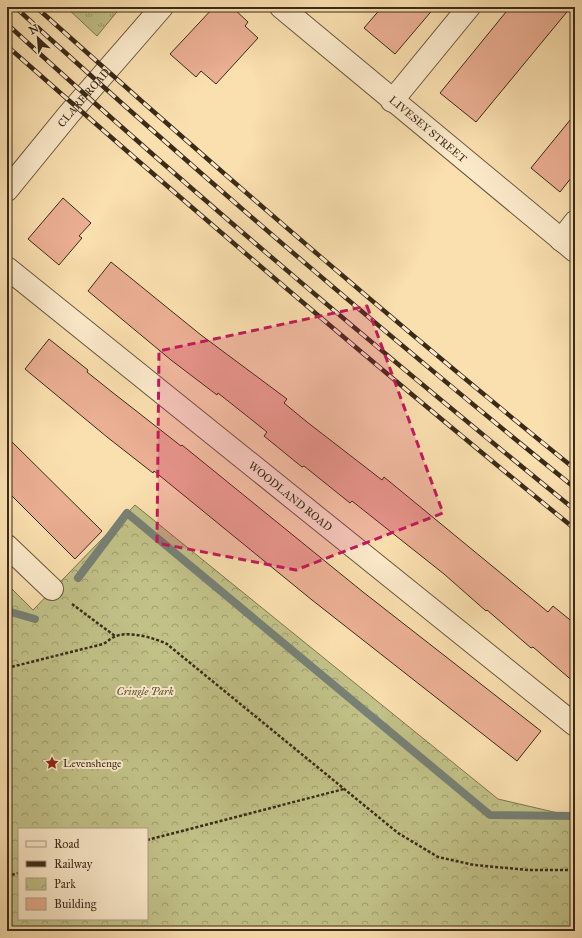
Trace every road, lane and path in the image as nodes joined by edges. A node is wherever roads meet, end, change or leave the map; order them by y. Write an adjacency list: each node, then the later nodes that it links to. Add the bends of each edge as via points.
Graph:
1 (162, 7): 5 (street, CLARE ROAD, via 68,114)
2 (281, 7): 4 (street, LIVESEY STREET)
3 (470, 7): 4 (street)
4 (392, 101): 7 (street, LIVESEY STREET)
5 (7, 190)
6 (575, 222): 7 (street)
7 (568, 245)
8 (7, 268): 13 (street, WOODLAND ROAD)
9 (7, 546): 10 (street)
10 (52, 589): 11 (path)
11 (115, 636): 12 (path, via 103,644); 14 (path, via 142,635 167,644)
12 (7, 668)
13 (575, 725)
14 (345, 789): 15 (path); 16 (path, via 398,833 438,857 474,865 529,870)
15 (148, 840)
16 (575, 870)
17 (18, 873): 18 (path)
18 (7, 876)

